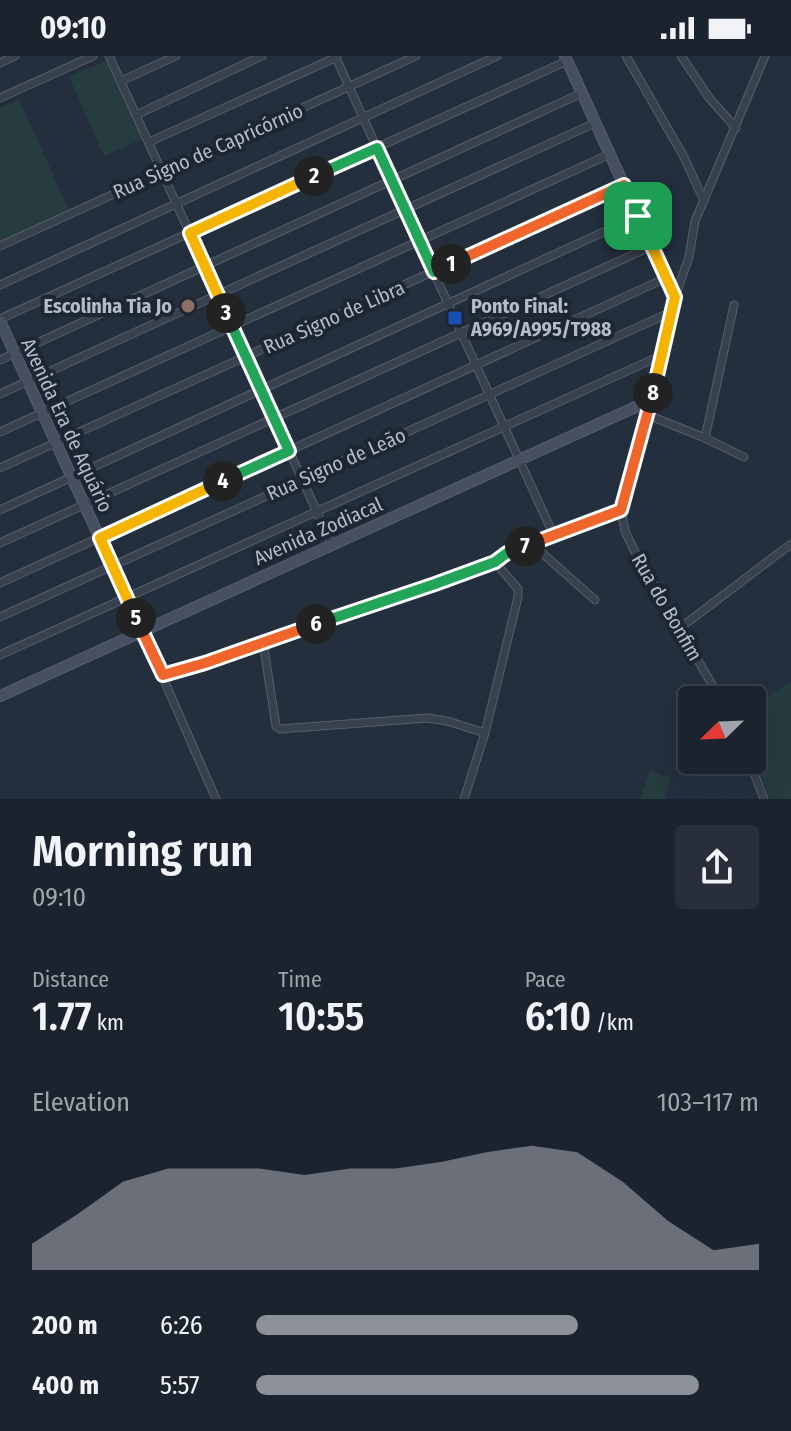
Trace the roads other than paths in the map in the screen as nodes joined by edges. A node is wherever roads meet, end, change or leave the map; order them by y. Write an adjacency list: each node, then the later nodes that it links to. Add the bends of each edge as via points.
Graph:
1 (15, 56): 13 (street)
2 (93, 56): 17 (street)
3 (109, 56): 14 (street)
4 (176, 56): 14 (street)
5 (262, 56): 18 (street)
6 (416, 56): 15 (street, Rua Signo de Capricórnio)
7 (497, 56): 19 (street)
8 (626, 56): 28 (street)
9 (681, 56): 21 (street)
10 (336, 57): 15 (street); 22 (street)
11 (763, 57): 21 (street)
12 (566, 59): 16 (street); 23 (street)
13 (0, 63)
14 (121, 81): 18 (street)
15 (349, 87): 19 (street); 25 (street, Rua Signo de Capricórnio)
16 (582, 93): 20 (street); 26 (street)
17 (0, 98)
18 (136, 115): 22 (street)
19 (363, 118): 23 (street); 29 (street)
20 (595, 123): 24 (street); 30 (street)
21 (736, 128): 28 (street)
22 (149, 142): 25 (street)
23 (377, 148): 26 (street); 32 (street)
24 (610, 154): 27 (street); 33 (street)
25 (162, 172): 29 (street); 34 (street, Rua Signo de Capricórnio)
26 (392, 180): 30 (street); 36 (street)
27 (624, 185): 31 (street); 37 (street, Rua Signo de Libra)
28 (704, 201): 41 (street)
29 (176, 203): 32 (street); 39 (street)
30 (405, 210): 33 (street); 40 (street)
31 (638, 216): 35 (street); 42 (street)
32 (190, 233): 36 (street); 45 (street)
33 (420, 241): 37 (street); 46 (street)
34 (0, 246)
35 (652, 246): 38 (street); 47 (street)
36 (205, 266): 40 (street); 48 (street)
37 (434, 272): 42 (street); 49 (street, Rua Signo de Libra)
38 (666, 278): 41 (street); 52 (street)
39 (0, 285)
40 (218, 295): 46 (street); 53 (street)
41 (675, 297): 44 (street)
42 (448, 303): 47 (street); 54 (street)
43 (734, 305): 63 (street)
44 (671, 312): 50 (street); 56 (street, Rua Signo de Leão)
45 (0, 320): 48 (street, Avenida Era de Aquário)
46 (232, 326): 49 (street); 58 (street)
47 (461, 332): 52 (street); 60 (street)
48 (15, 353): 51 (street); 53 (street, Avenida Era de Aquário)
49 (246, 356): 54 (street); 64 (street, Rua Signo de Libra)
50 (660, 356): 57 (street); 61 (street)
51 (0, 360)
52 (476, 365): 56 (street); 65 (street)
53 (28, 381): 55 (street); 58 (street, Avenida Era de Aquário)
54 (261, 389): 60 (street); 69 (street)
55 (0, 394)
56 (490, 394): 61 (street); 70 (street, Rua Signo de Leão)
57 (651, 400): 59 (street); 67 (street, Avenida Zodiacal)
58 (42, 413): 62 (street); 64 (street, Avenida Era de Aquário)
59 (648, 415): 63 (street); 73 (street)
60 (274, 418): 65 (street); 71 (street)
61 (504, 426): 67 (street); 74 (street)
62 (0, 432)
63 (705, 438): 66 (street)
64 (56, 442): 68 (street, Rua Signo de Libra); 69 (street, Avenida Era de Aquário)
65 (289, 451): 70 (street); 76 (street)
66 (744, 457)
67 (520, 460): 75 (street); 80 (street, Avenida Zodiacal)
68 (0, 468)
69 (72, 477): 71 (street, Avenida Era de Aquário); 72 (street)
70 (302, 479): 74 (street); 82 (street, Rua Signo de Leão)
71 (84, 504): 76 (street, Avenida Era de Aquário); 77 (street)
72 (0, 510)
73 (621, 510): 75 (street); 87 (street, Rua do Bonfim, via 635,552)
74 (317, 511): 80 (street); 84 (street)
75 (554, 536): 78 (street)
76 (100, 538): 82 (street, Avenida Era de Aquário); 83 (street)
77 (0, 543)
78 (532, 544): 81 (street); 85 (street)
79 (791, 544): 87 (street)
80 (332, 545): 88 (street, Avenida Zodiacal)
81 (495, 562): 89 (street); 94 (street, via 518,589 518,597)
82 (112, 566): 84 (street, Avenida Era de Aquário); 86 (street, Rua Signo de Leão)
83 (0, 583)
84 (127, 597): 88 (street, Avenida Era de Aquário); 90 (street)
85 (595, 600)
86 (0, 617)
87 (680, 628): 92 (street, Rua do Bonfim)
88 (142, 630): 91 (street); 93 (street, Avenida Zodiacal)
89 (263, 642): 91 (street); 94 (street, via 276,726 283,730 427,718)
90 (0, 655)
91 (163, 675): 96 (street)
92 (713, 686)
93 (0, 696)
94 (485, 733): 97 (street)
95 (754, 774): 98 (street)
96 (216, 799)
97 (464, 799)
98 (764, 799)

